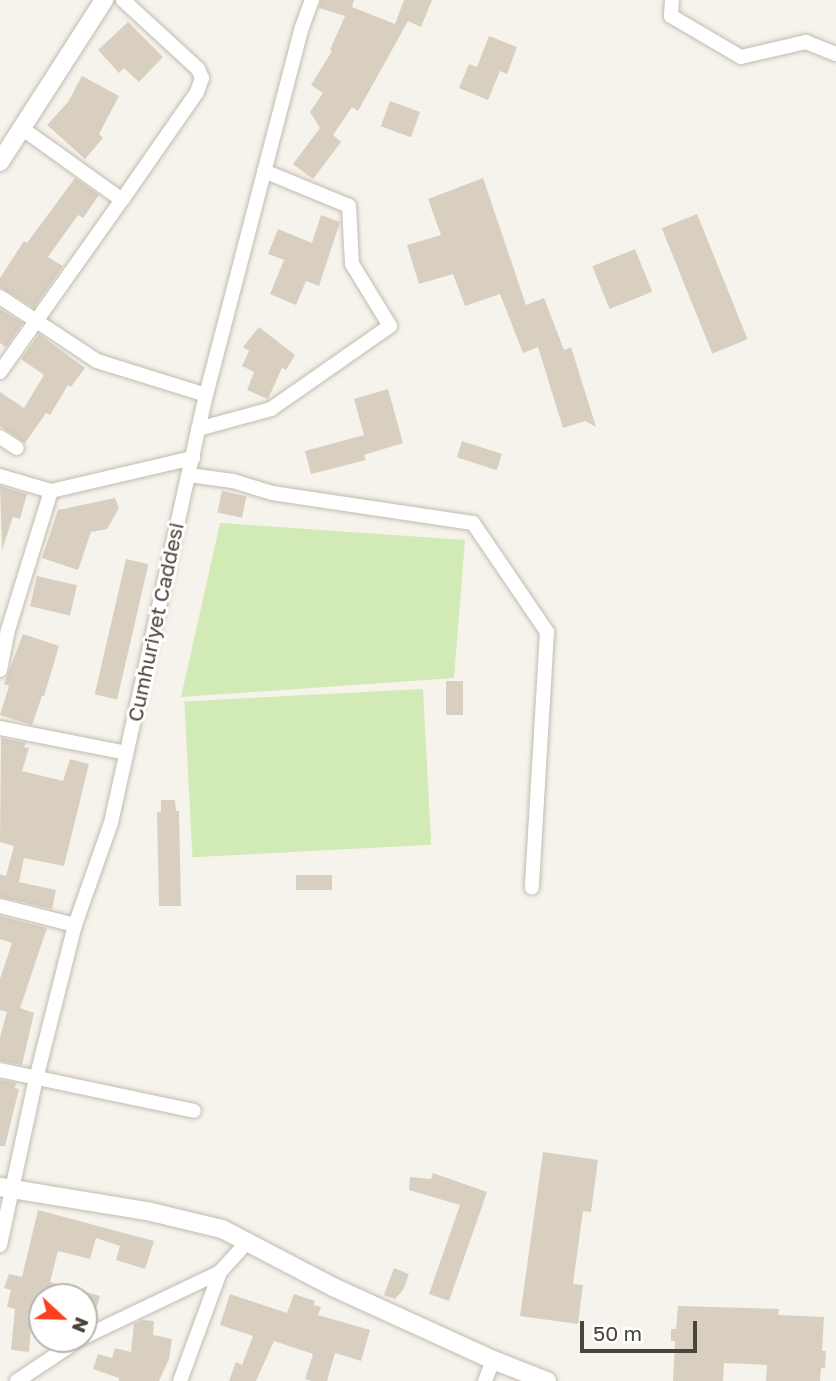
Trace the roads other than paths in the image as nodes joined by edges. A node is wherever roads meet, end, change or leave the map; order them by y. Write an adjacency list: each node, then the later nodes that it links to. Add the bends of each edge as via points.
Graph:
1 (104, 0): 6 (street)
2 (123, 0): 9 (street, via 198,69 202,78)
3 (312, 0): 8 (street, Cumhuriyet Caddesi)
4 (672, 0): 5 (street, via 671,16 741,57 806,42)
5 (836, 54)
6 (23, 129): 7 (street); 9 (street)
7 (0, 162)
8 (264, 171): 13 (street, Cumhuriyet Caddesi); 14 (street, via 349,206 352,264 390,326 271,409)
9 (122, 200): 11 (street)
10 (0, 297): 11 (street)
11 (35, 322): 12 (street); 13 (street, via 97,360)
12 (0, 372)
13 (206, 395): 14 (street, Cumhuriyet Caddesi)
14 (198, 429): 17 (street, Cumhuriyet Caddesi)
15 (0, 437): 16 (street)
16 (17, 448)
17 (193, 458): 18 (street, Cumhuriyet Caddesi); 20 (street)
18 (189, 475): 24 (street, Cumhuriyet Caddesi); 25 (street, via 272,493 473,523 547,632)
19 (0, 476): 20 (street)
20 (51, 491): 21 (street)
21 (4, 629): 22 (street)
22 (0, 670)
23 (0, 728): 24 (street)
24 (126, 753): 27 (street, Cumhuriyet Caddesi, via 111,823)
25 (532, 888)
26 (0, 906): 27 (street)
27 (75, 925): 29 (street, Cumhuriyet Caddesi)
28 (0, 1069): 29 (street)
29 (36, 1079): 30 (street); 31 (street, Cumhuriyet Caddesi)
30 (194, 1111)
31 (7, 1189): 32 (street, via 147,1211 222,1228); 33 (street, Cumhuriyet Caddesi)
32 (248, 1241): 34 (street); 37 (street, via 333,1287)
33 (0, 1245)
34 (220, 1272): 35 (street); 39 (street)
35 (98, 1330)
36 (59, 1353): 38 (street)
37 (493, 1360): 40 (street); 41 (street)
38 (17, 1381)
39 (180, 1381)
40 (485, 1381)
41 (547, 1381)

